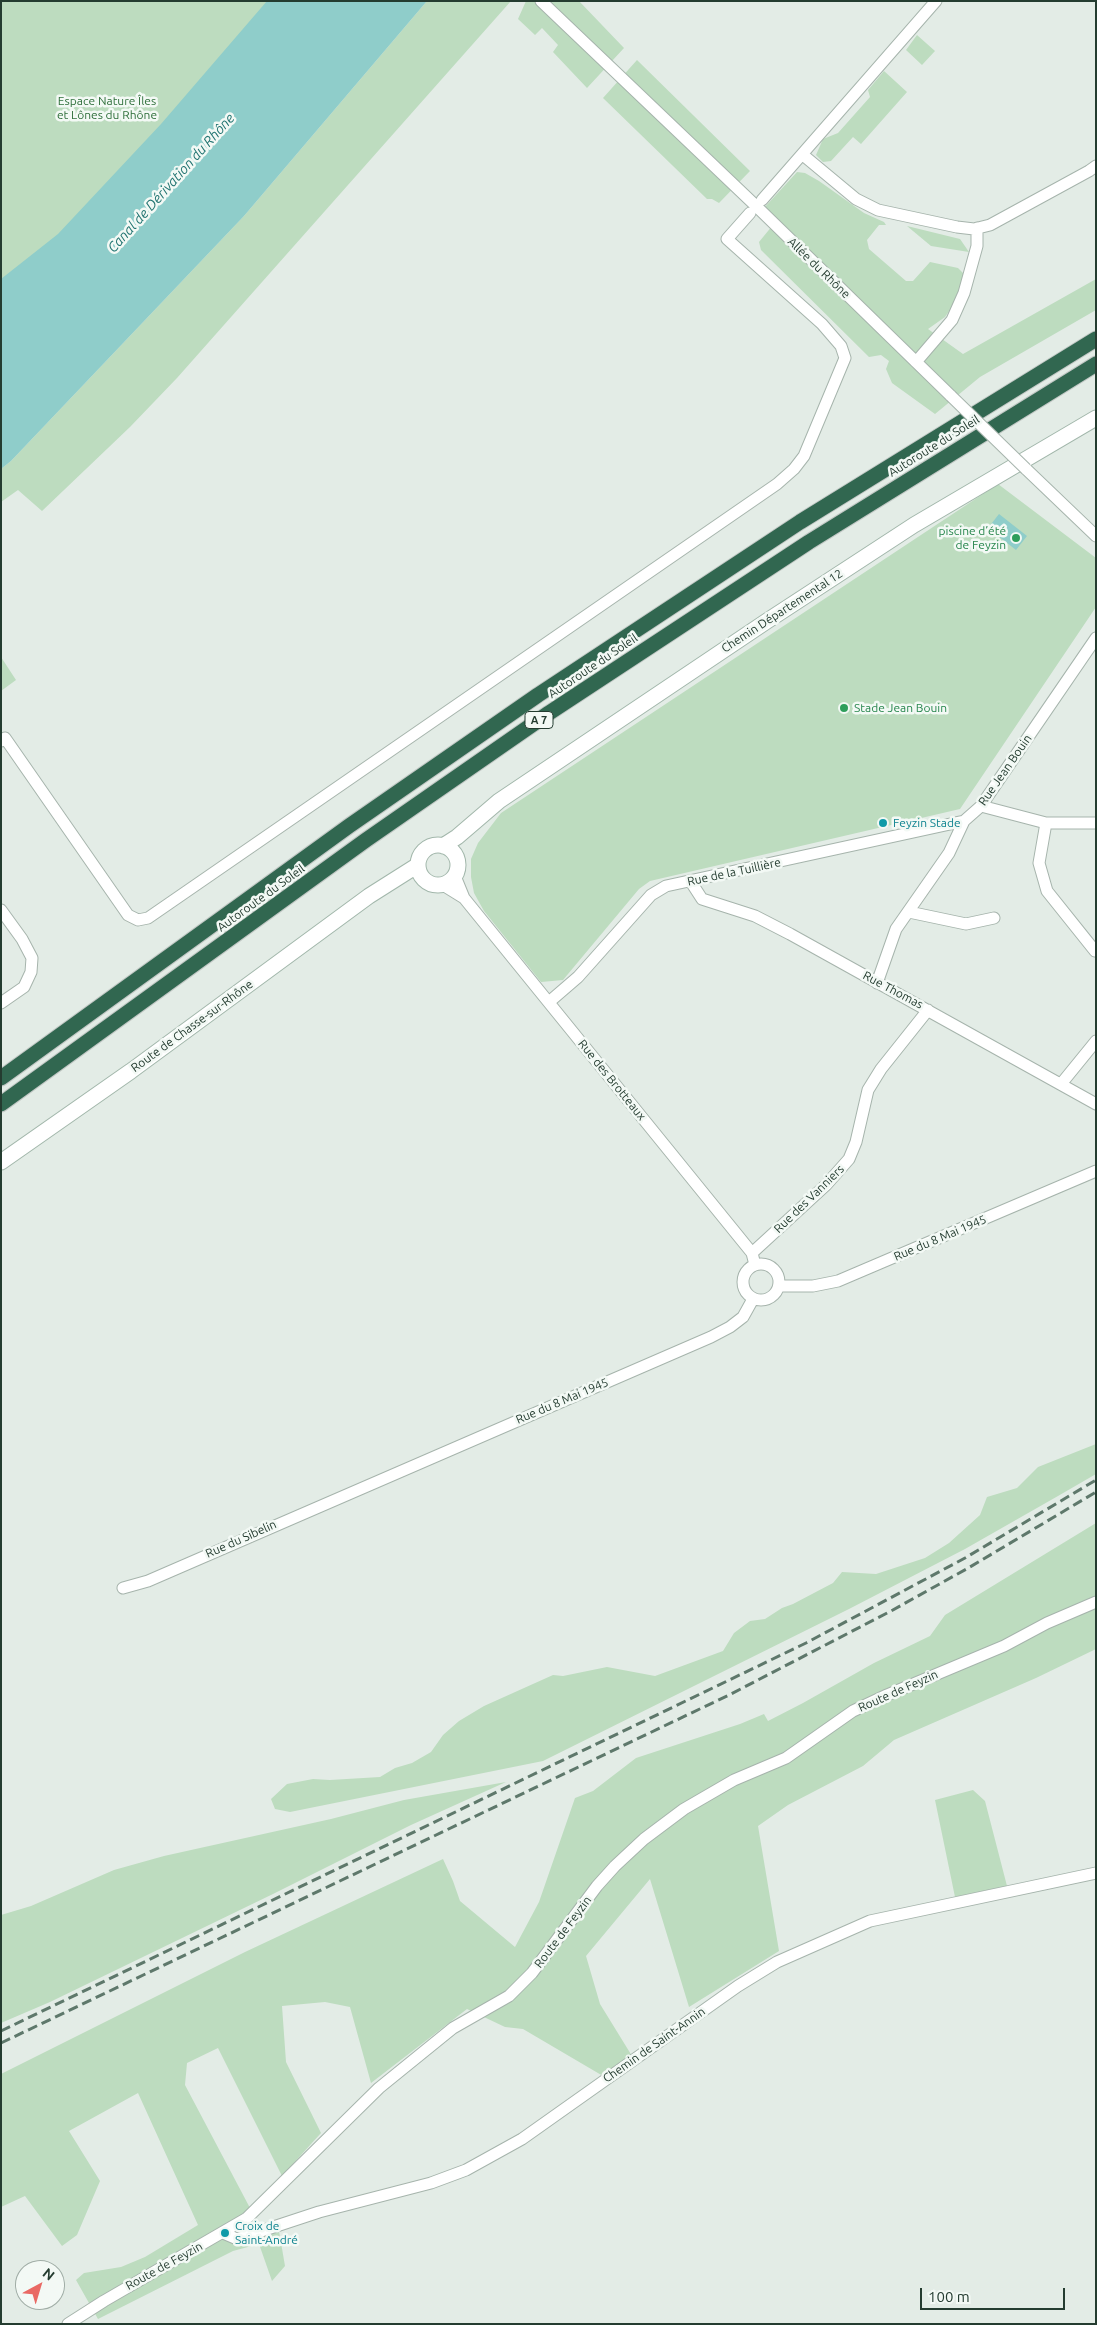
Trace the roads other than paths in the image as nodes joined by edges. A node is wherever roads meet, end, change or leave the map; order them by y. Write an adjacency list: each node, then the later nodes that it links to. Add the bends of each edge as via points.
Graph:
1 (541, 1): 9 (street, Allée du Rhône)
2 (936, 1): 3 (street)
3 (803, 156): 5 (street); 7 (street, via 856,199 878,210 957,227)
4 (1096, 166): 7 (street, via 990,225)
5 (762, 200)
6 (750, 213): 14 (street, via 727,239 822,324 840,346 845,358 804,456 777,484 148,918 138,920 128,915 5,738)
7 (977, 228): 9 (street, via 977,246 964,294 952,320)
8 (1096, 339): 38 (highway, Autoroute du Soleil / A 7, via 879,472 538,695)
9 (916, 362): 12 (street, Allée du Rhône, bridge)
10 (1096, 364): 40 (highway, Autoroute du Soleil / A 7, via 809,542 549,713 366,840)
11 (1096, 418): 16 (main road, Chemin Départemental 12, via 914,525 499,800)
12 (1096, 536)
13 (1096, 638): 15 (street, Rue Jean Bouin)
14 (1, 741)
15 (981, 806): 17 (street, Rue Jean Bouin); 18 (street)
16 (477, 818): 20 (main road, Chemin Départemental 12); 21 (main road, Chemin Départemental 12)
17 (964, 821): 25 (street, Rue de la Tuillière); 30 (street, Rue Jean Bouin, via 949,853)
18 (1046, 823): 19 (street); 32 (street, via 1039,863 1047,891)
19 (1096, 823)
20 (443, 846): 21 (main road, via 454,852); 22 (main road, via 426,850)
21 (457, 858): 23 (main road)
22 (418, 866): 24 (main road); 27 (main road, Route de Chasse-sur-Rhône)
23 (456, 876): 26 (main road); 28 (street, Rue des Brotteaux)
24 (424, 880): 26 (main road, via 436,886); 27 (main road, Route de Chasse-sur-Rhône)
25 (692, 882): 33 (street, Rue Thomas, via 702,899 755,916); 34 (street, Rue de la Tuillière, via 666,886 651,895 578,977)
26 (443, 885): 28 (street, Rue des Brotteaux)
27 (382, 889): 42 (main road, Route de Chasse-sur-Rhône)
28 (464, 898): 34 (street, Rue des Brotteaux)
29 (1, 910): 35 (street, via 32,958 31,972 24,987)
30 (909, 912): 31 (street, via 966,924); 33 (street, Rue Jean Bouin, via 896,930)
31 (994, 918)
32 (1095, 951)
33 (878, 982): 36 (street, Rue Thomas)
34 (549, 1002): 44 (street, Rue des Brotteaux)
35 (1, 1003)
36 (928, 1010): 39 (street, Rue Thomas); 44 (street, Rue des Vanniers, via 868,1090 849,1159)
37 (1096, 1041): 39 (street)
38 (1, 1078)
39 (1061, 1084): 41 (street, Rue Thomas)
40 (1, 1104)
41 (1096, 1104)
42 (1, 1162)
43 (1096, 1171): 46 (street, Rue du 8 Mai 1945, via 838,1281 813,1286)
44 (752, 1253): 45 (street, Rue des Brotteaux)
45 (755, 1265): 46 (street, via 771,1267 778,1275); 47 (street, via 746,1271 743,1280 744,1290)
46 (779, 1286): 47 (street, via 769,1299)
47 (753, 1299): 48 (street, Rue du 8 Mai 1945, via 742,1317 711,1338)
48 (358, 1488): 49 (street, Rue du Sibelin, via 148,1581)
49 (123, 1588)
50 (1096, 1602): 52 (street, Route de Feyzin, via 853,1711 786,1758 709,1793 660,1826 597,1886 532,1973 509,1996 453,2028 386,2082 268,2199)
51 (1096, 1873): 52 (street, Chemin de Saint-Annin, via 870,1921 778,1962 738,1986 522,2139 466,2170 237,2239)
52 (223, 2234): 53 (street, Route de Feyzin)
53 (68, 2324)

